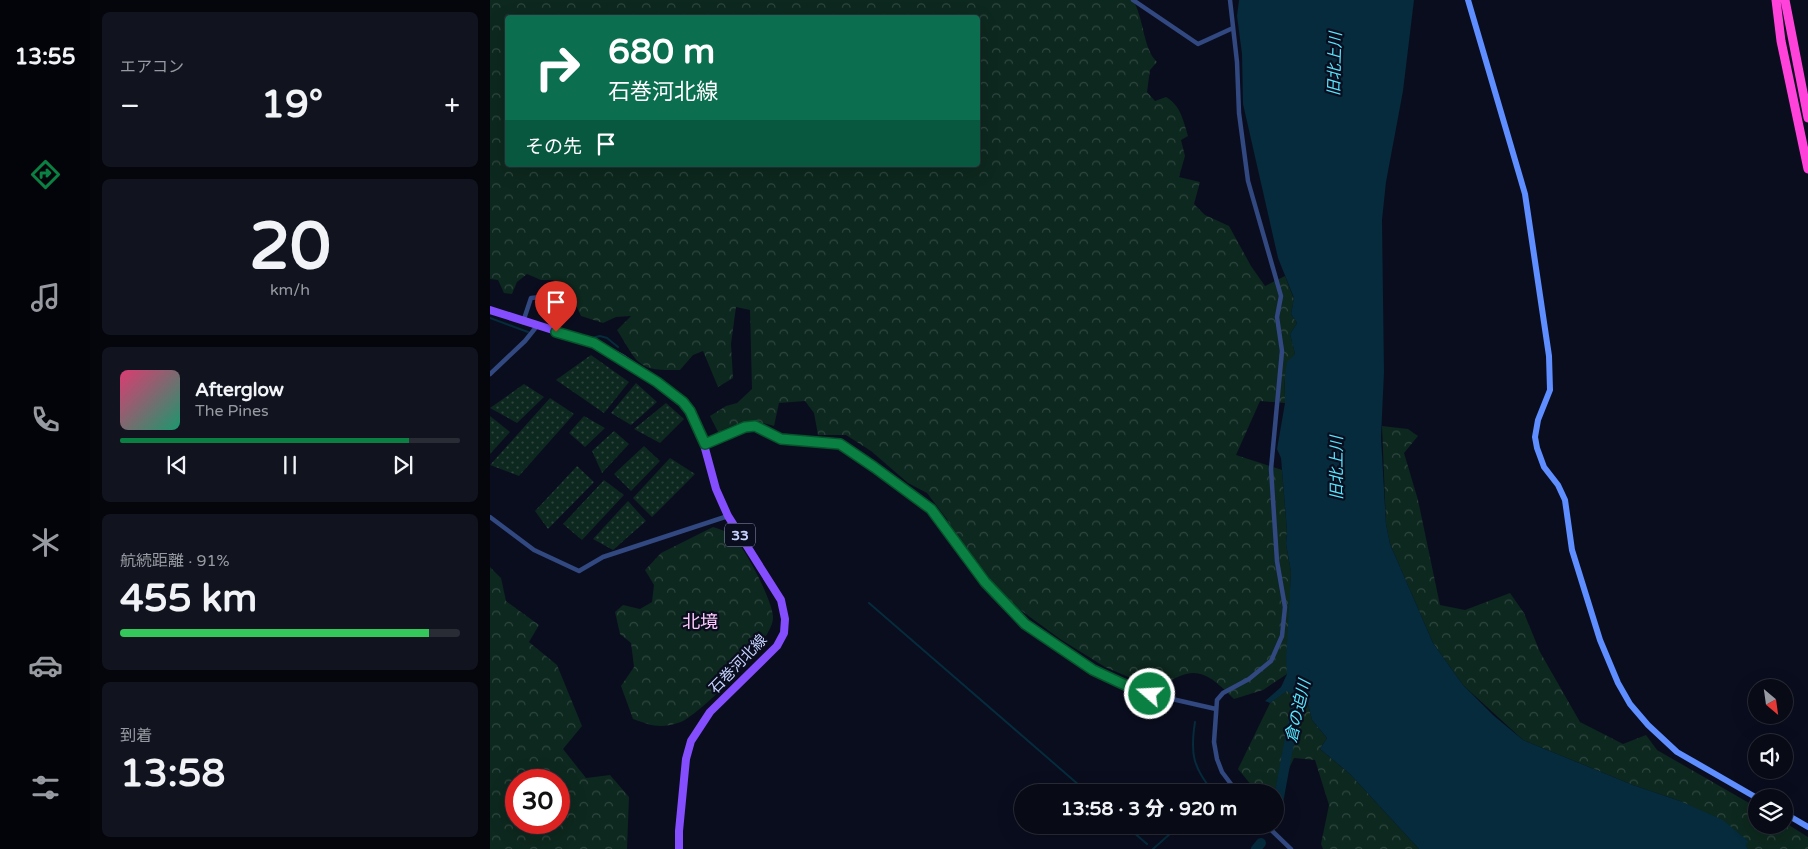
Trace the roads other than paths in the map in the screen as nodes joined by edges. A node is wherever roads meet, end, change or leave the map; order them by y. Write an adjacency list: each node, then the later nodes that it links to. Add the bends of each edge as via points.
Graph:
1 (1133, 0): 6 (street, via 1198,44)
2 (1230, 0): 6 (street)
3 (1468, 0): 19 (street, via 1525,194 1549,356 1550,390 1538,420 1537,448 1565,500 1572,550 1600,640 1618,683 1648,725 1677,752)
4 (1776, 0): 8 (highway, via 1781,41)
5 (1785, 0): 7 (highway)
6 (1232, 28): 17 (street, via 1248,181 1281,296 1277,317 1282,351 1271,469 1277,561 1285,607 1282,636 1271,661 1249,679 1222,693)
7 (1808, 118)
8 (1808, 169)
9 (541, 297): 11 (street, via 530,298)
10 (490, 310): 11 (main road, 石巻河北線 / 33)
11 (523, 322): 12 (main road, 石巻河北線 / 33)
12 (537, 326): 13 (street); 14 (main road, 石巻河北線 / 33, via 594,343 657,382 690,411)
13 (490, 374)
14 (705, 444): 15 (main road, 石巻河北線 / 33, via 716,489); 17 (street, via 755,426 781,439 840,444 931,509 998,596 1025,624 1080,662 1123,684)
15 (728, 516): 16 (street, via 603,557 579,571 534,550); 23 (main road, 石巻河北線 / 33, via 781,600 784,633 768,656 710,712 691,741 686,759)
16 (490, 517)
17 (1216, 710): 18 (street, via 1214,742 1217,759)
18 (1231, 784)
19 (1748, 793)
20 (1793, 818): 21 (street)
21 (1808, 827)
22 (1275, 834): 24 (street)
23 (679, 849)
24 (1291, 849)

